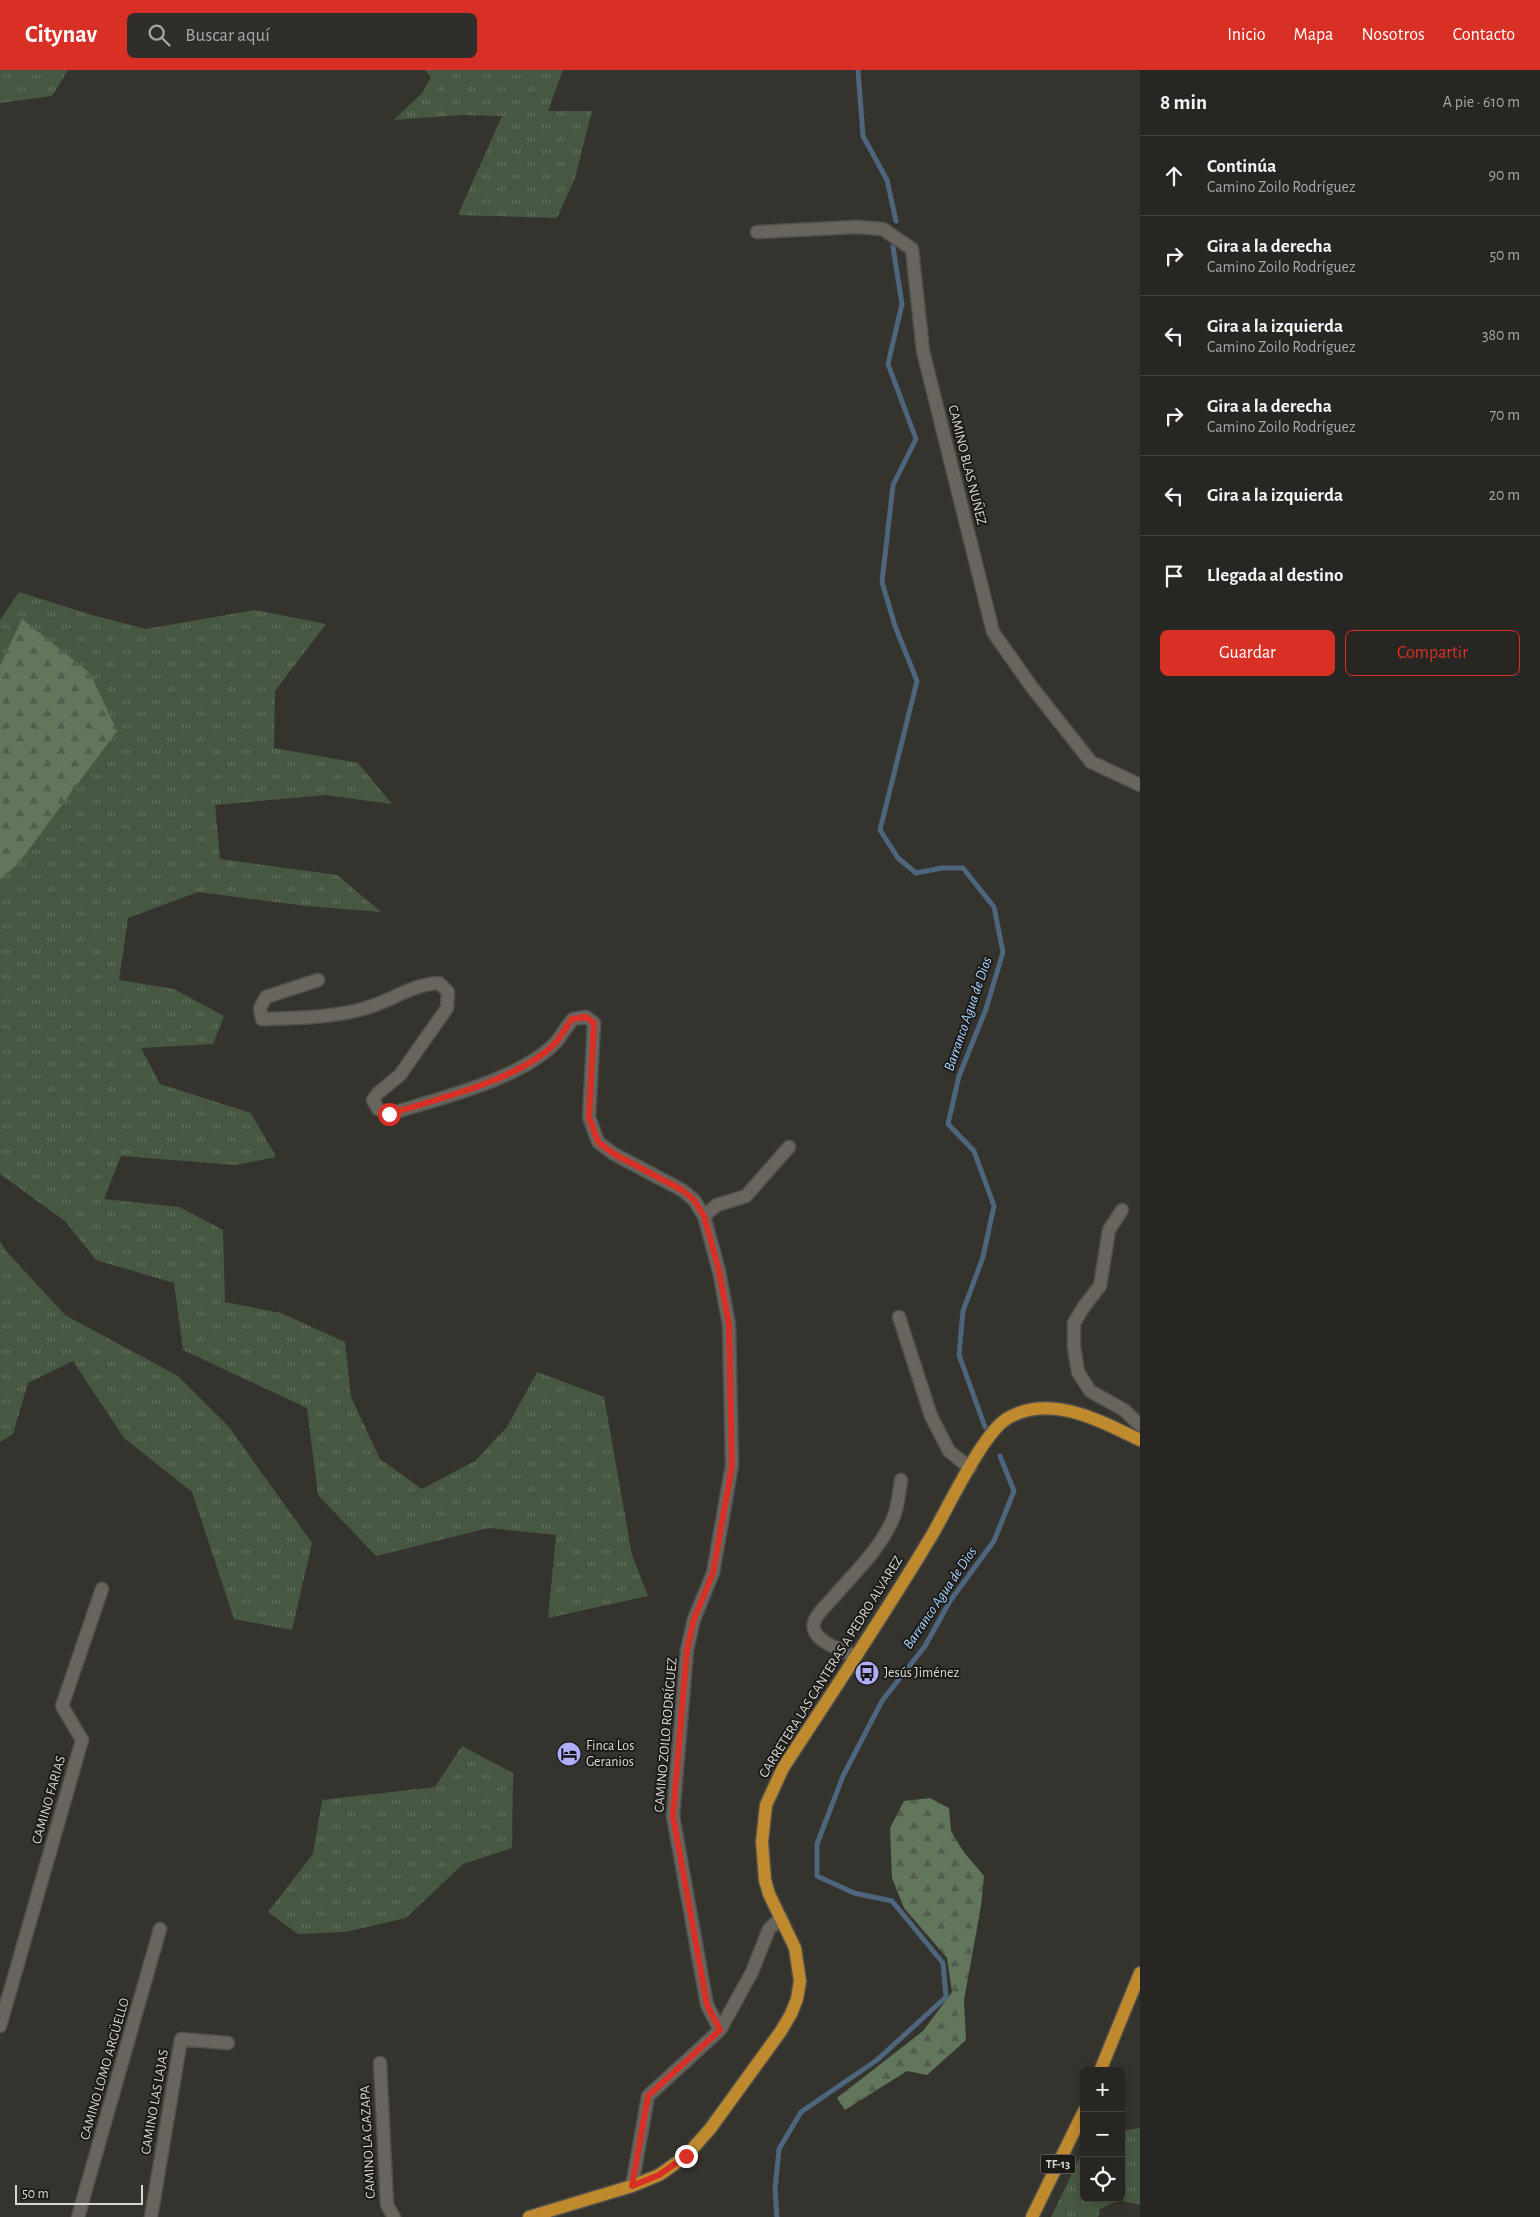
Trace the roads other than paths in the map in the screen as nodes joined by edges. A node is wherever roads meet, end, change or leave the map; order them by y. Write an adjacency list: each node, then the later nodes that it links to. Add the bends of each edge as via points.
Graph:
1 (757, 232): 2 (street, CAMINO BLAS NUÑEZ, via 856,227 883,229 912,249 923,351 993,632 1091,762)
2 (1140, 785)
3 (318, 980): 6 (street, CAMINO ZOILO RODRÍGUEZ, via 266,997 260,1008 262,1019 333,1016 384,1002 425,984 439,983 448,992 447,1008 400,1075 373,1100 378,1109 389,1114 472,1089 531,1062 556,1042 572,1019 586,1017 594,1023 589,1117 598,1142 682,1190 694,1200)
4 (789, 1148): 6 (street, via 746,1196 718,1205)
5 (1122, 1210): 8 (street, via 1109,1230 1100,1286 1074,1323 1074,1347 1078,1372 1090,1390 1124,1410)
6 (704, 1216): 18 (street, CAMINO ZOILO RODRÍGUEZ, via 729,1325 732,1466 713,1573 694,1619 687,1650 673,1816 707,2005)
7 (899, 1317): 10 (street, via 931,1416 949,1451)
8 (1140, 1425)
9 (1140, 1440): 10 (main road, CARRETERA LAS CANTERAS A PEDRO ALVAREZ, via 1079,1414 1033,1409 1006,1418)
10 (970, 1468): 13 (main road, CARRETERA LAS CANTERAS A PEDRO ALVAREZ, via 932,1536)
11 (901, 1480): 13 (street, via 897,1508 884,1536 820,1613 813,1626 819,1638)
12 (102, 1589): 17 (street, CAMINO FARIAS, via 62,1706 82,1740)
13 (855, 1656): 14 (main road, CARRETERA LAS CANTERAS A PEDRO ALVAREZ, via 783,1768 766,1806 762,1842 765,1880)
14 (781, 1918): 18 (street, via 768,1929 752,1972); 23 (main road, CARRETERA LAS CANTERAS A PEDRO ALVAREZ, via 795,1948 800,1981 791,2014 698,2145 659,2175)
15 (160, 1929): 24 (street, CAMINO LOMO ARGÜELLO)
16 (1140, 1973): 21 (main road)
17 (0, 2026)
18 (720, 2030): 23 (street, via 648,2096)
19 (228, 2043): 25 (street, CAMINO LAS LAJAS, via 182,2039)
20 (380, 2063): 26 (street, CAMINO LA GAZAPA, via 387,2205)
21 (1102, 2067)
22 (1084, 2112): 28 (main road, TF-13)
23 (632, 2186): 27 (main road, CARRETERA LAS CANTERAS A PEDRO ALVAREZ)
24 (78, 2217)
25 (151, 2217)
26 (394, 2217)
27 (529, 2217)
28 (1032, 2217)

